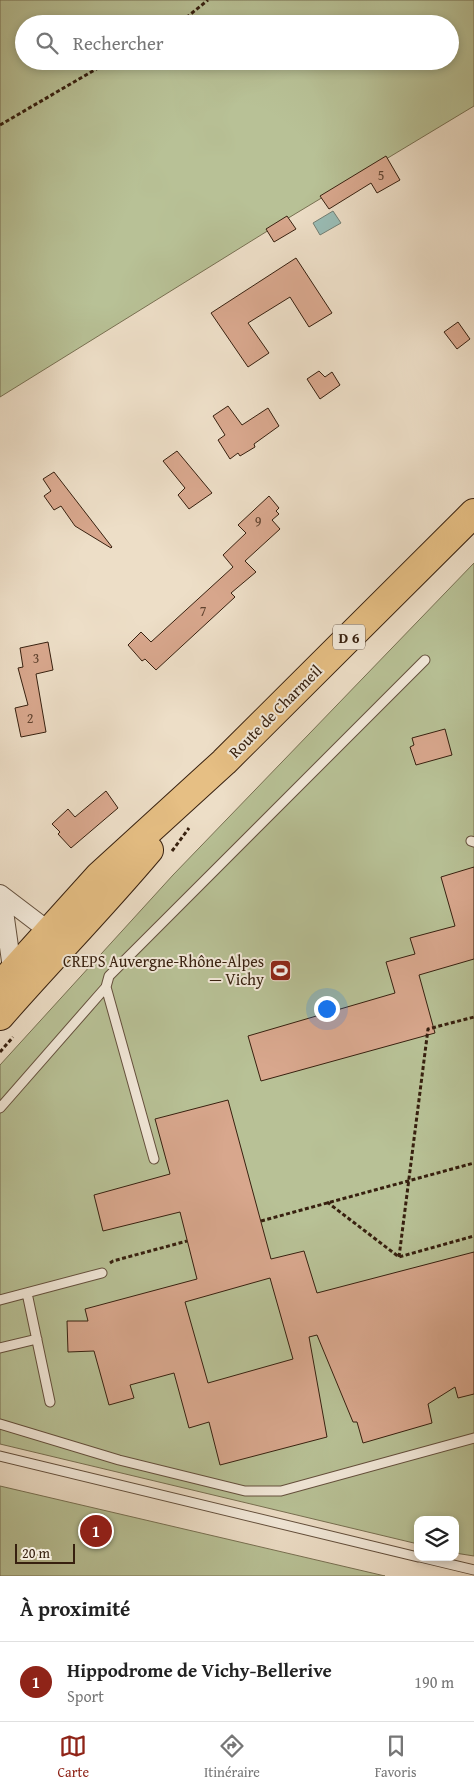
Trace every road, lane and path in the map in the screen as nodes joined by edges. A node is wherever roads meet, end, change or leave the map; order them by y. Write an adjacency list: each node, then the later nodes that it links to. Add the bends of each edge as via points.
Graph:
1 (208, 0): 2 (path)
2 (189, 15)
3 (95, 70): 4 (path)
4 (0, 125)
5 (474, 513): 10 (main road, Route de Charmeil / D 6, via 224,762 99,876)
6 (425, 660): 12 (lane, via 108,976)
7 (191, 825): 8 (path)
8 (168, 856)
9 (1, 896): 10 (street); 11 (street, via 11,960)
10 (53, 943): 11 (main road, Route de Charmeil / D 6); 13 (street); 15 (main road, Route de Charmeil / D 6)
11 (9, 976)
12 (106, 987): 17 (lane); 18 (lane)
13 (0, 1003)
14 (474, 1017): 20 (path, via 428,1029)
15 (9, 1024): 16 (path)
16 (0, 1052)
17 (0, 1108)
18 (154, 1159)
19 (474, 1163): 20 (path)
20 (409, 1180): 21 (path); 25 (path)
21 (327, 1202): 22 (path); 25 (path)
22 (261, 1220)
23 (474, 1236): 25 (path)
24 (187, 1241): 26 (path, via 113,1260)
25 (398, 1257)
26 (102, 1273): 27 (lane)
27 (27, 1293): 28 (lane); 29 (lane)
28 (0, 1300)
29 (36, 1339): 30 (lane); 31 (lane)
30 (0, 1348)
31 (50, 1402)
32 (0, 1424): 33 (lane, via 119,1460 245,1491 281,1491)
33 (474, 1438)
34 (0, 1456): 35 (lane)
35 (414, 1556)
36 (436, 1561): 37 (lane)
37 (474, 1570)

